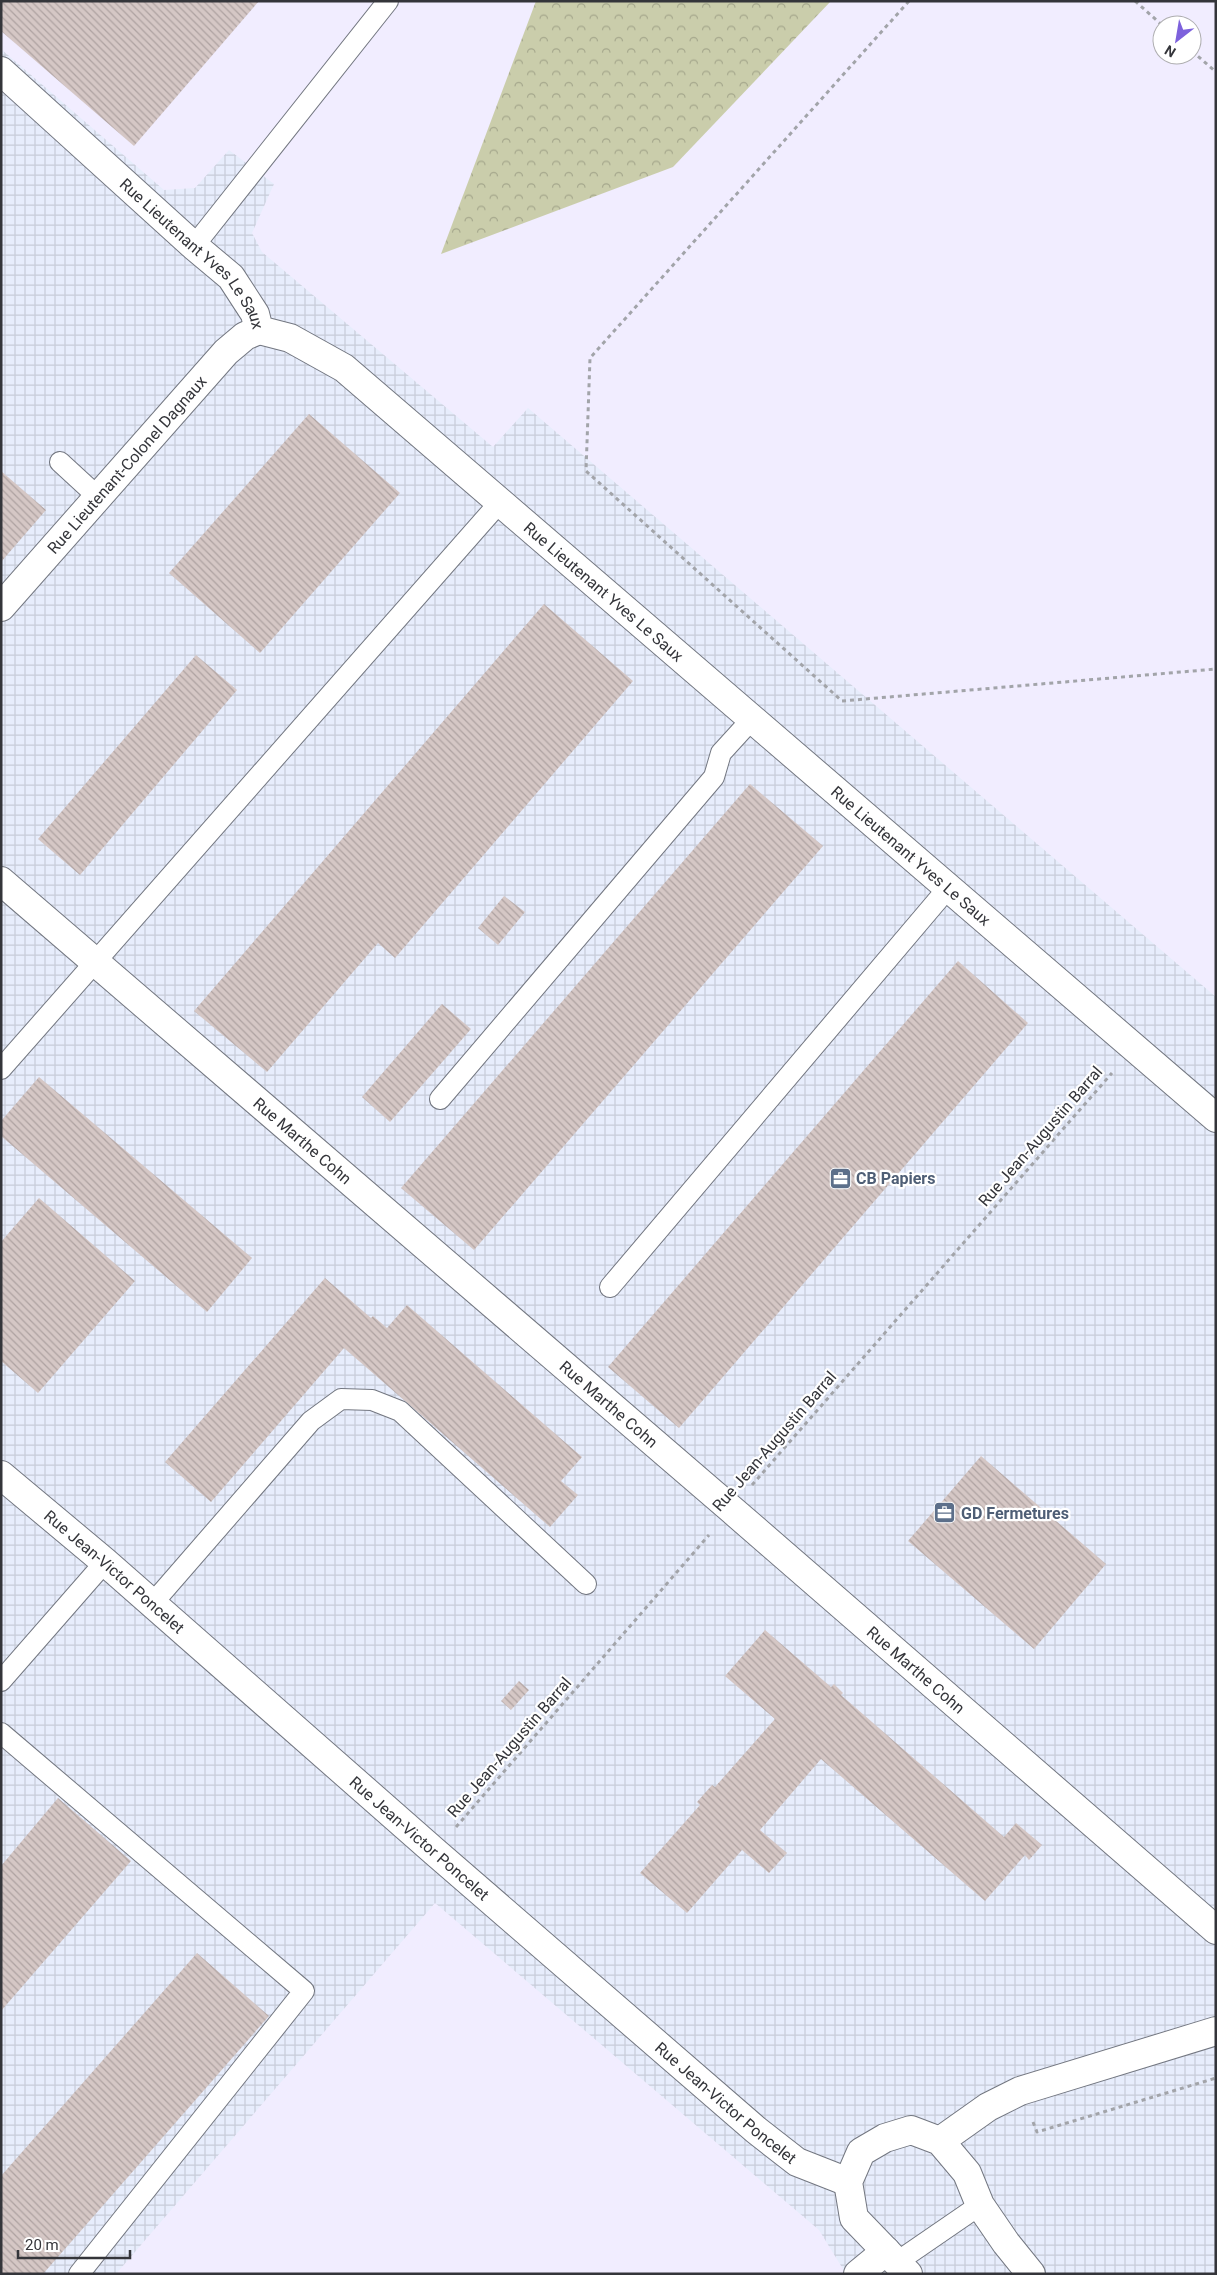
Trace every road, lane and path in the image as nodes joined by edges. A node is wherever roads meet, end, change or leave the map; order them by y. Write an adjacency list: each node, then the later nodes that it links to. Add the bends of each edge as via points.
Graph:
1 (388, 1): 8 (lane)
2 (910, 1): 14 (path, via 590,358 586,471 842,701)
3 (1135, 1): 4 (path)
4 (1152, 16)
5 (1202, 60): 7 (path)
6 (1, 71): 8 (street, Rue Lieutenant Yves Le Saux)
7 (1216, 72)
8 (194, 246): 9 (street, Rue Lieutenant Yves Le Saux, via 230,277 255,314)
9 (259, 330): 11 (street, Rue Lieutenant-Colonel Dagnaux, via 244,336 226,352); 12 (street, Rue Lieutenant Yves Le Saux, via 290,338 344,368)
10 (60, 462): 11 (lane)
11 (98, 496): 13 (street, Rue Lieutenant-Colonel Dagnaux)
12 (500, 502): 15 (street, Rue Lieutenant Yves Le Saux); 18 (lane)
13 (1, 607)
14 (1216, 669)
15 (752, 718): 17 (street, Rue Lieutenant Yves Le Saux); 21 (lane, via 721,753 714,777)
16 (1, 881): 18 (street, Rue Marthe Cohn)
17 (948, 888): 19 (street, Rue Lieutenant Yves Le Saux); 23 (lane)
18 (94, 961): 20 (lane); 25 (street, Rue Marthe Cohn)
19 (1134, 1048): 22 (street, Rue Lieutenant Yves Le Saux); 25 (path, Rue Jean-Augustin Barral)
20 (1, 1069)
21 (440, 1099)
22 (1216, 1118)
23 (610, 1287)
24 (1, 1475): 26 (street, Rue Jean-Victor Poncelet)
25 (732, 1509): 31 (path, Rue Jean-Augustin Barral); 32 (street, Rue Marthe Cohn)
26 (105, 1562): 28 (street, Rue Jean-Victor Poncelet); 29 (lane)
27 (586, 1584): 28 (lane, via 400,1411 372,1400 341,1399 311,1421)
28 (152, 1604): 31 (street, Rue Jean-Victor Poncelet)
29 (1, 1680)
30 (1, 1733): 40 (lane, via 304,1991)
31 (435, 1852): 37 (street, Rue Jean-Victor Poncelet, via 756,2130 797,2162)
32 (1216, 1930)
33 (1216, 2030): 35 (street)
34 (1216, 2078): 35 (path, via 1037,2132)
35 (1020, 2091): 36 (street, via 988,2107)
36 (940, 2141): 37 (street, via 911,2130 885,2138 861,2152); 38 (street, via 966,2173)
37 (848, 2182): 39 (street, via 854,2218)
38 (980, 2205): 39 (lane); 42 (street)
39 (897, 2262): 41 (street)
40 (79, 2274)
41 (858, 2274)
42 (1032, 2274)

